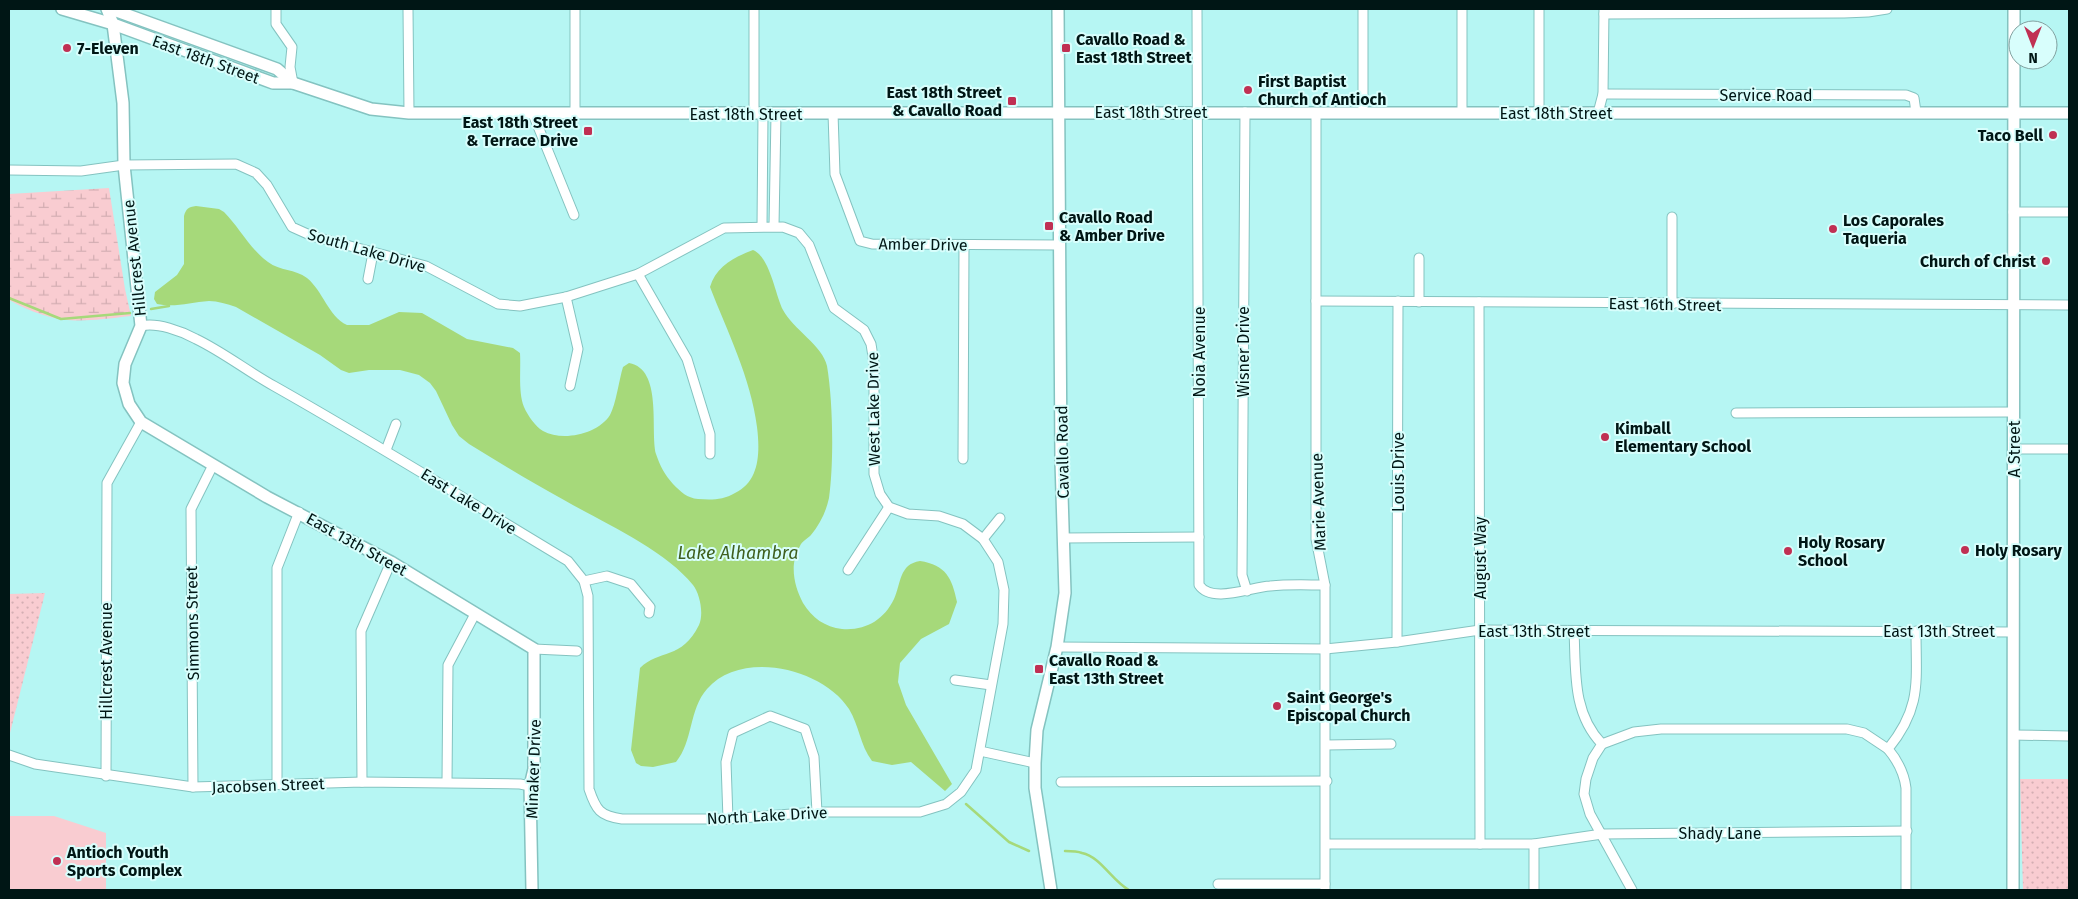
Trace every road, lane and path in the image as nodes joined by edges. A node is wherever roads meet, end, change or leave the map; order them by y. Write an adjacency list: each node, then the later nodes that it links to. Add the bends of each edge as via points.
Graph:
1 (62, 9): 18 (main road, East 18th Street)
2 (114, 9): 18 (main road, Hillcrest Avenue); 19 (main road, East 18th Street, via 278,70)
3 (276, 9): 19 (street, via 276,24 292,47 290,67)
4 (408, 9): 28 (street)
5 (575, 9): 34 (street)
6 (754, 9): 35 (street)
7 (1058, 9): 29 (main road, Cavallo Road)
8 (1197, 9): 21 (street, Noia Avenue)
9 (1363, 9): 23 (street)
10 (1462, 9): 24 (street)
11 (1539, 9): 25 (street)
12 (1887, 9): 16 (street)
13 (2014, 9): 27 (main road, A Street)
14 (1683, 11): 15 (street); 17 (street)
15 (1764, 11): 16 (street)
16 (1844, 11)
17 (1604, 12): 20 (street)
18 (113, 24): 19 (main road, East 18th Street, via 273,83); 38 (main road, Hillcrest Avenue, via 123,103)
19 (293, 83): 28 (main road, East 18th Street, via 371,109)
20 (1603, 94): 26 (street, Service Road, via 1906,95 1914,98); 31 (street)
21 (1198, 112): 22 (main road, East 18th Street); 29 (main road, East 18th Street); 74 (street, Noia Avenue)
22 (1245, 112): 30 (main road, East 18th Street); 81 (street, Wisner Drive, via 1242,575)
23 (1364, 112): 24 (main road, East 18th Street); 30 (main road, East 18th Street)
24 (1462, 112): 25 (main road, East 18th Street)
25 (1539, 112): 31 (main road, East 18th Street)
26 (1916, 112): 27 (main road, East 18th Street); 31 (main road, East 18th Street)
27 (2014, 112): 32 (main road, East 18th Street); 40 (main road, A Street)
28 (408, 113): 33 (main road, East 18th Street)
29 (1058, 113): 37 (main road, East 18th Street); 46 (main road, Cavallo Road)
30 (1316, 113): 52 (street, Marie Avenue)
31 (1598, 113)
32 (2069, 113)
33 (533, 114): 34 (main road, East 18th Street); 42 (street)
34 (575, 114): 35 (main road, East 18th Street)
35 (759, 114): 36 (main road, East 18th Street); 44 (street)
36 (776, 114): 37 (main road, East 18th Street); 44 (street)
37 (833, 114): 45 (street, Amber Drive, via 835,174 860,241 872,244)
38 (124, 165): 39 (street, South Lake Drive, via 80,171); 47 (street, South Lake Drive, via 236,164 256,173 267,185 292,227); 59 (main road, Hillcrest Avenue)
39 (9, 170)
40 (2013, 212): 41 (street); 58 (main road, A Street)
41 (2069, 212)
42 (574, 215)
43 (1672, 217): 56 (street)
44 (768, 226): 49 (street, South Lake Drive, via 724,228); 71 (street, West Lake Drive, via 783,226 799,232 810,244 834,308 864,330 871,344 874,363 874,474 880,494)
45 (964, 245): 46 (street, Amber Drive); 69 (street)
46 (1059, 245): 75 (main road, Cavallo Road)
47 (373, 253): 50 (street); 51 (street, South Lake Drive, via 426,266 498,304 520,306)
48 (1419, 258): 54 (street)
49 (638, 274): 51 (street, South Lake Drive); 68 (street, via 687,359 710,434)
50 (368, 279)
51 (566, 297): 60 (street, via 578,349)
52 (1316, 301): 53 (street, East 16th Street); 80 (street, Marie Avenue, via 1316,539)
53 (1398, 302): 54 (street, East 16th Street); 88 (street, Louis Drive)
54 (1419, 302): 55 (street, East 16th Street)
55 (1479, 302): 56 (street, East 16th Street); 84 (street, August Way)
56 (1672, 304): 58 (street, East 16th Street)
57 (2069, 305): 58 (street, East 16th Street)
58 (2014, 306): 61 (main road, A Street)
59 (141, 326): 63 (main road, Hillcrest Avenue, via 125,364 123,383 129,404); 67 (street, East Lake Drive, via 172,330 195,338)
60 (570, 386)
61 (2014, 412): 62 (street); 65 (main road, A Street)
62 (1736, 413)
63 (141, 422): 70 (main road, East 13th Street); 104 (street, Hillcrest Avenue, via 106,483)
64 (396, 424): 67 (street)
65 (2014, 449): 66 (street); 87 (main road, A Street)
66 (2069, 449)
67 (386, 450): 79 (street, East Lake Drive, via 568,561)
68 (710, 454)
69 (963, 459)
70 (213, 465): 72 (main road, East 13th Street); 111 (street, Simmons Street, via 191,509)
71 (889, 507): 76 (street, via 908,514 939,516 963,524); 78 (street)
72 (299, 512): 77 (main road, East 13th Street); 109 (street, via 276,568)
73 (1000, 518): 76 (street)
74 (1199, 537): 75 (street); 81 (street, Noia Avenue, via 1199,585 1203,591)
75 (1064, 538): 89 (main road, Cavallo Road, via 1065,593)
76 (982, 539): 94 (street, via 998,562 1004,590 1002,624)
77 (391, 562): 83 (main road, East 13th Street); 106 (street, via 361,631)
78 (848, 570)
79 (584, 581): 82 (street, via 607,576 631,584 650,606); 112 (street, East Lake Drive, via 588,596 589,789)
80 (1325, 585): 81 (street, via 1268,586); 91 (street, Marie Avenue)
81 (1247, 591)
82 (649, 613)
83 (475, 614): 90 (main road, East 13th Street); 107 (street, via 448,665)
84 (1480, 630): 85 (street, East 13th Street); 88 (street, East 13th Street); 118 (street, August Way)
85 (1574, 631): 86 (street, East 13th Street); 98 (street, via 1578,702 1594,736)
86 (1916, 631): 87 (street, East 13th Street); 100 (street, via 1915,702 1902,732)
87 (2012, 632): 95 (main road, A Street)
88 (1397, 642): 91 (street, East 13th Street)
89 (1057, 647): 91 (street, East 13th Street); 103 (main road, Cavallo Road, via 1037,730)
90 (534, 648): 92 (street, East 13th Street); 110 (main road, Minaker Drive, via 534,769)
91 (1325, 649): 99 (street, Marie Avenue)
92 (577, 651)
93 (955, 680): 94 (street)
94 (991, 685): 101 (street)
95 (2014, 736): 96 (street); 127 (main road, A Street)
96 (2069, 736)
97 (1391, 744): 99 (street)
98 (1602, 744): 100 (street, via 1634,732 1661,729 1847,729 1864,733); 116 (street, via 1591,765 1584,794 1590,814)
99 (1326, 745): 105 (street, Marie Avenue)
100 (1888, 749): 115 (street, via 1904,775)
101 (980, 751): 103 (street); 113 (street, North Lake Drive, via 969,783 946,804 936,808 920,812)
102 (9, 755): 104 (street, Jacobsen Street, via 35,764)
103 (1036, 763): 123 (main road, Cavallo Road, via 1036,788)
104 (106, 776): 111 (street, Jacobsen Street)
105 (1327, 781): 108 (street); 117 (street, Marie Avenue)
106 (362, 782): 107 (street, Jacobsen Street); 109 (street, Jacobsen Street)
107 (447, 782): 110 (street, Jacobsen Street)
108 (1061, 782)
109 (277, 784): 111 (street, Jacobsen Street)
110 (530, 786): 122 (main road, Minaker Drive)
111 (193, 787)
112 (599, 811): 114 (street, North Lake Drive, via 622,819)
113 (817, 812): 114 (street, North Lake Drive); 114 (street, via 814,757 805,729 770,716 733,733 726,762)
114 (728, 819)
115 (1907, 831): 116 (street, Shady Lane); 126 (street)
116 (1602, 834): 119 (street, Shady Lane); 125 (street)
117 (1326, 844): 118 (street, Shady Lane); 121 (street, Marie Avenue)
118 (1480, 844): 119 (street, Shady Lane)
119 (1534, 844): 124 (street)
120 (1218, 884): 121 (street)
121 (1325, 887)
122 (532, 890)
123 (1051, 890)
124 (1534, 890)
125 (1632, 890)
126 (1906, 890)
127 (2013, 890)

